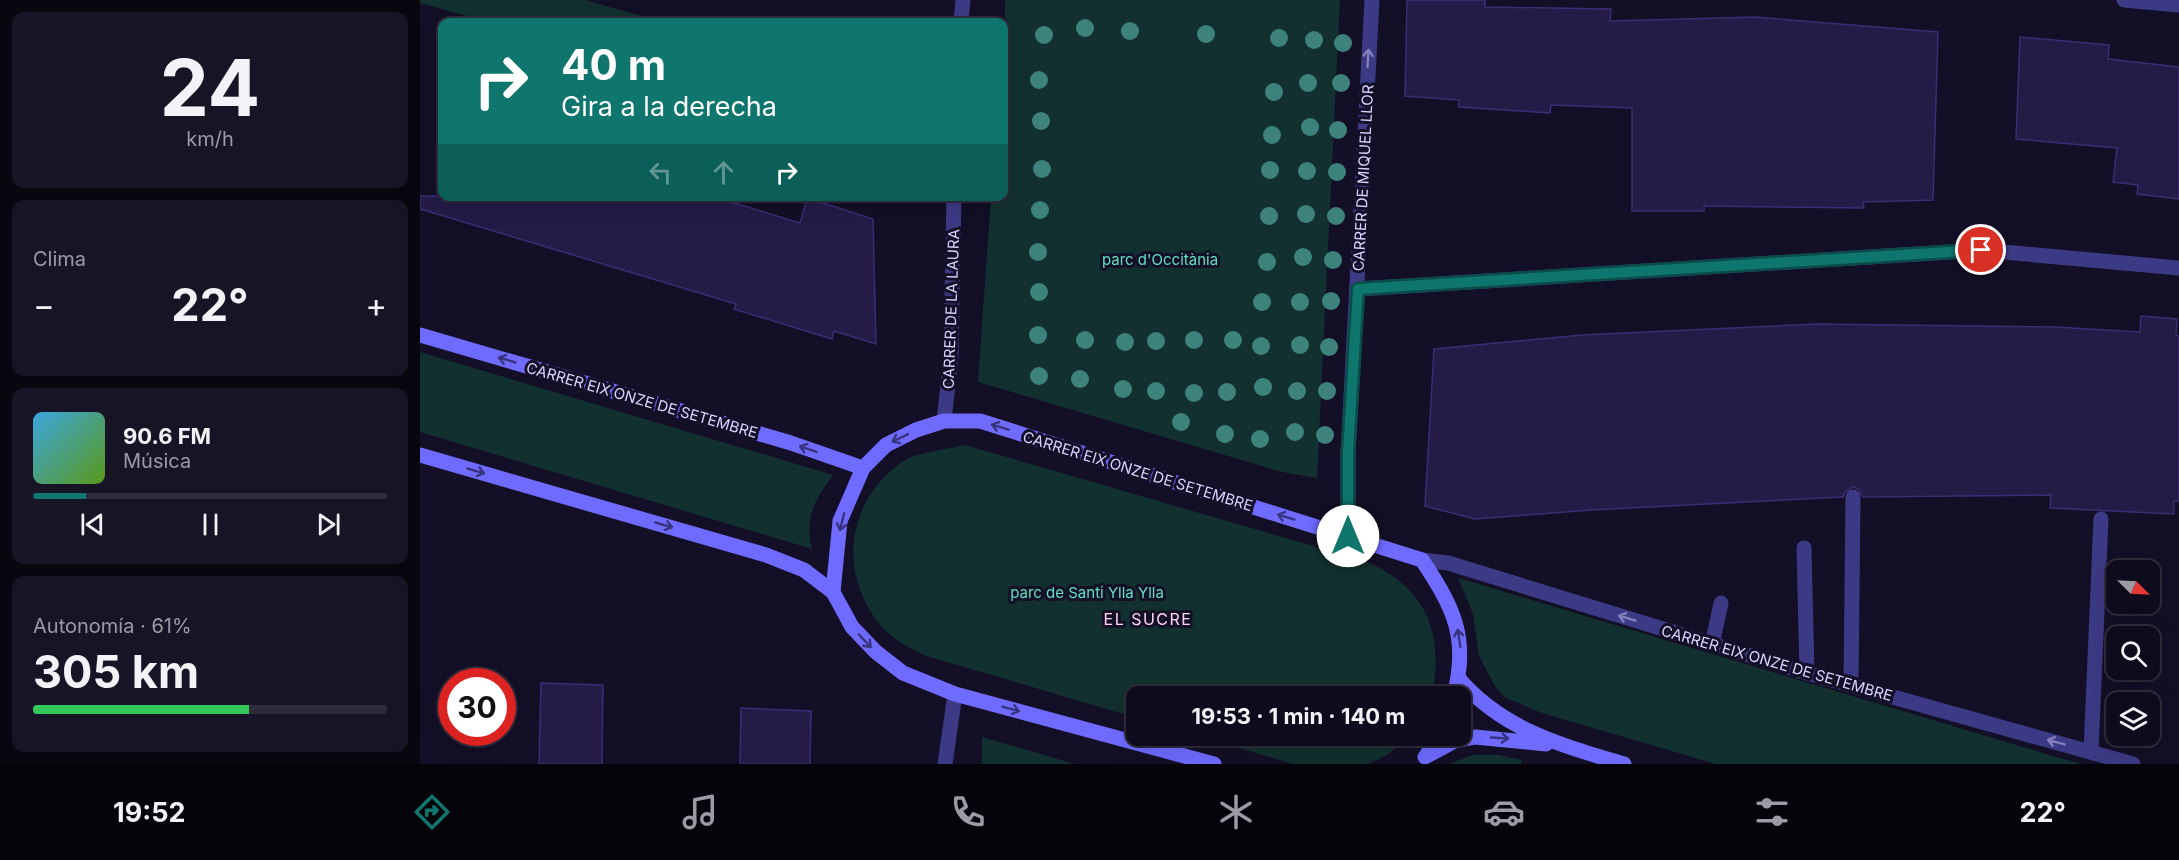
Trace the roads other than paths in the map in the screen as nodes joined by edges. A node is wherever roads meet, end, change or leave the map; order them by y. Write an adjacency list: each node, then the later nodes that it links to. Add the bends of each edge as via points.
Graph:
1 (963, 0): 5 (street)
2 (1372, 0): 8 (street, CARRER DE MIQUEL LLOR, one-way to 2)
3 (2124, 0): 4 (street)
4 (2179, 5)
5 (961, 18)
6 (954, 201): 10 (street, CARRER DE LA LAURA, via 951,357)
7 (2179, 267): 8 (street, via 1981,250)
8 (1358, 289): 15 (street, CARRER DE MIQUEL LLOR, via 1348,453)
9 (420, 335): 12 (street, CARRER EIX ONZE DE SETEMBRE, one-way to 9, via 791,443)
10 (944, 421): 12 (street, CARRER EIX ONZE DE SETEMBRE, one-way to 12, via 886,445); 15 (street, CARRER EIX ONZE DE SETEMBRE, one-way to 10, via 980,421)
11 (420, 454): 18 (street, one-way to 18, via 766,555 804,570)
12 (863, 468): 18 (street, CARRER EIX ONZE DE SETEMBRE, one-way to 18, via 840,521)
13 (1853, 497): 23 (street)
14 (2101, 519): 28 (street)
15 (1348, 536): 17 (street, CARRER EIX ONZE DE SETEMBRE)
16 (1803, 548): 21 (street)
17 (1422, 560): 20 (street, CARRER EIX ONZE DE SETEMBRE, one-way to 17, via 1448,563); 22 (street, one-way to 17, via 1461,639 1446,595)
18 (833, 592): 25 (street, one-way to 25, via 852,627 876,652 903,673)
19 (1721, 603): 20 (street)
20 (1712, 645): 21 (street, CARRER EIX ONZE DE SETEMBRE)
21 (1807, 673): 23 (street, CARRER EIX ONZE DE SETEMBRE)
22 (1459, 679): 24 (street); 27 (street, via 1499,717)
23 (1851, 685): 28 (street, CARRER EIX ONZE DE SETEMBRE, one-way to 23)
24 (1457, 686)
25 (955, 694): 30 (street); 31 (street, one-way to 31)
26 (1431, 746): 29 (street)
27 (1564, 746): 29 (street, one-way to 27, via 1455,741 1475,737); 32 (street)
28 (2091, 751): 33 (street, CARRER EIX ONZE DE SETEMBRE)
29 (1421, 761)
30 (945, 764)
31 (1214, 764)
32 (1624, 764)
33 (2133, 764)

